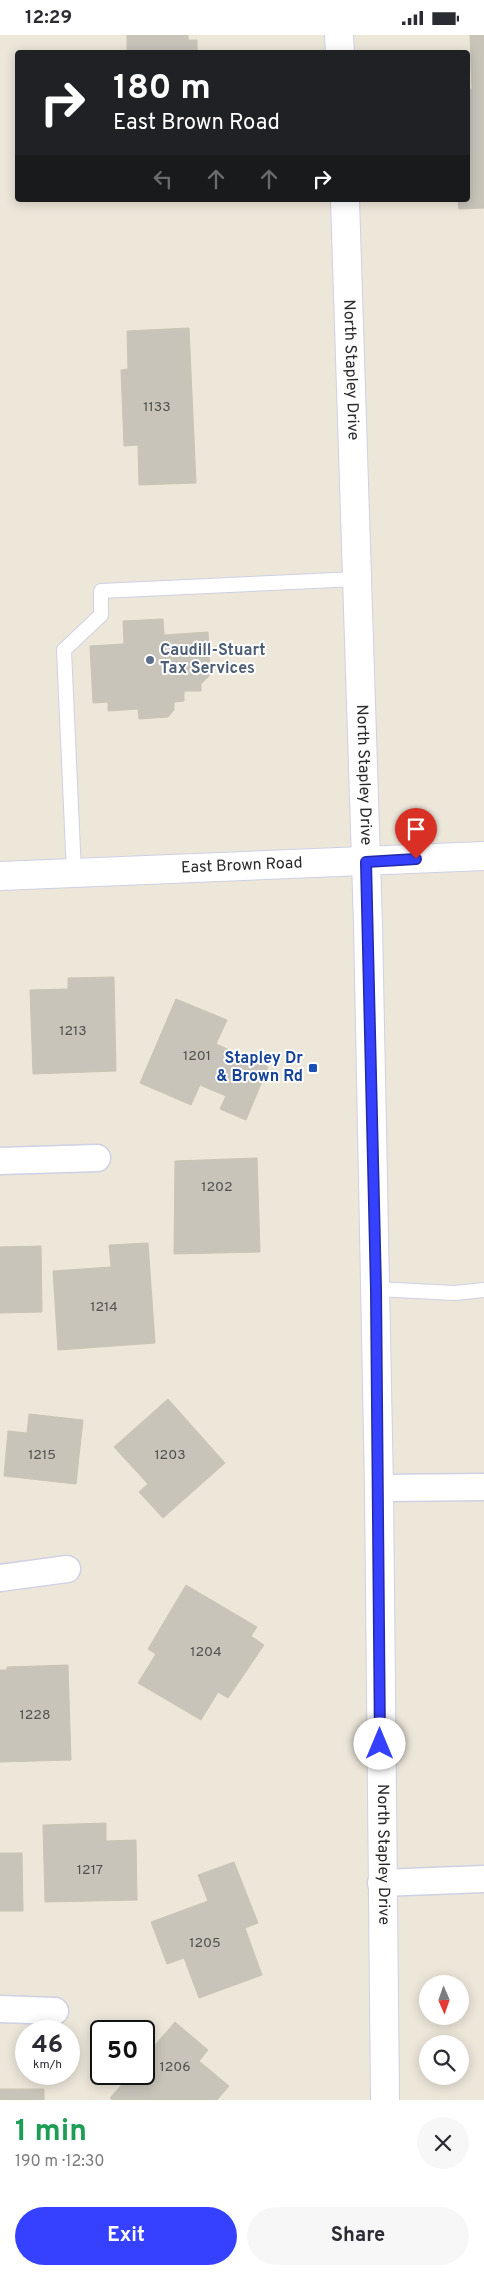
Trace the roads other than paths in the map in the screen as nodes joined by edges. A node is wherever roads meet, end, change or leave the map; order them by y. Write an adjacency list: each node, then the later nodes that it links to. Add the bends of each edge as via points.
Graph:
1 (339, 35): 2 (main road)
2 (340, 50)
3 (345, 202): 4 (main road, North Stapley Drive)
4 (357, 579): 6 (main road, North Stapley Drive); 7 (lane, via 101,591 102,615 64,650)
5 (484, 856): 6 (main road, East Brown Road)
6 (366, 862): 7 (main road, East Brown Road); 11 (main road, North Stapley Drive)
7 (74, 873): 8 (main road, East Brown Road)
8 (0, 877)
9 (97, 1158): 10 (street)
10 (0, 1161)
11 (376, 1289): 12 (lane, via 455,1293); 14 (main road, North Stapley Drive)
12 (484, 1290)
13 (484, 1487): 14 (street)
14 (378, 1488): 18 (main road, North Stapley Drive)
15 (67, 1569): 16 (street)
16 (0, 1578)
17 (484, 1879): 18 (street)
18 (381, 1883): 21 (main road, North Stapley Drive)
19 (0, 2009): 20 (street)
20 (55, 2011)
21 (385, 2100)

